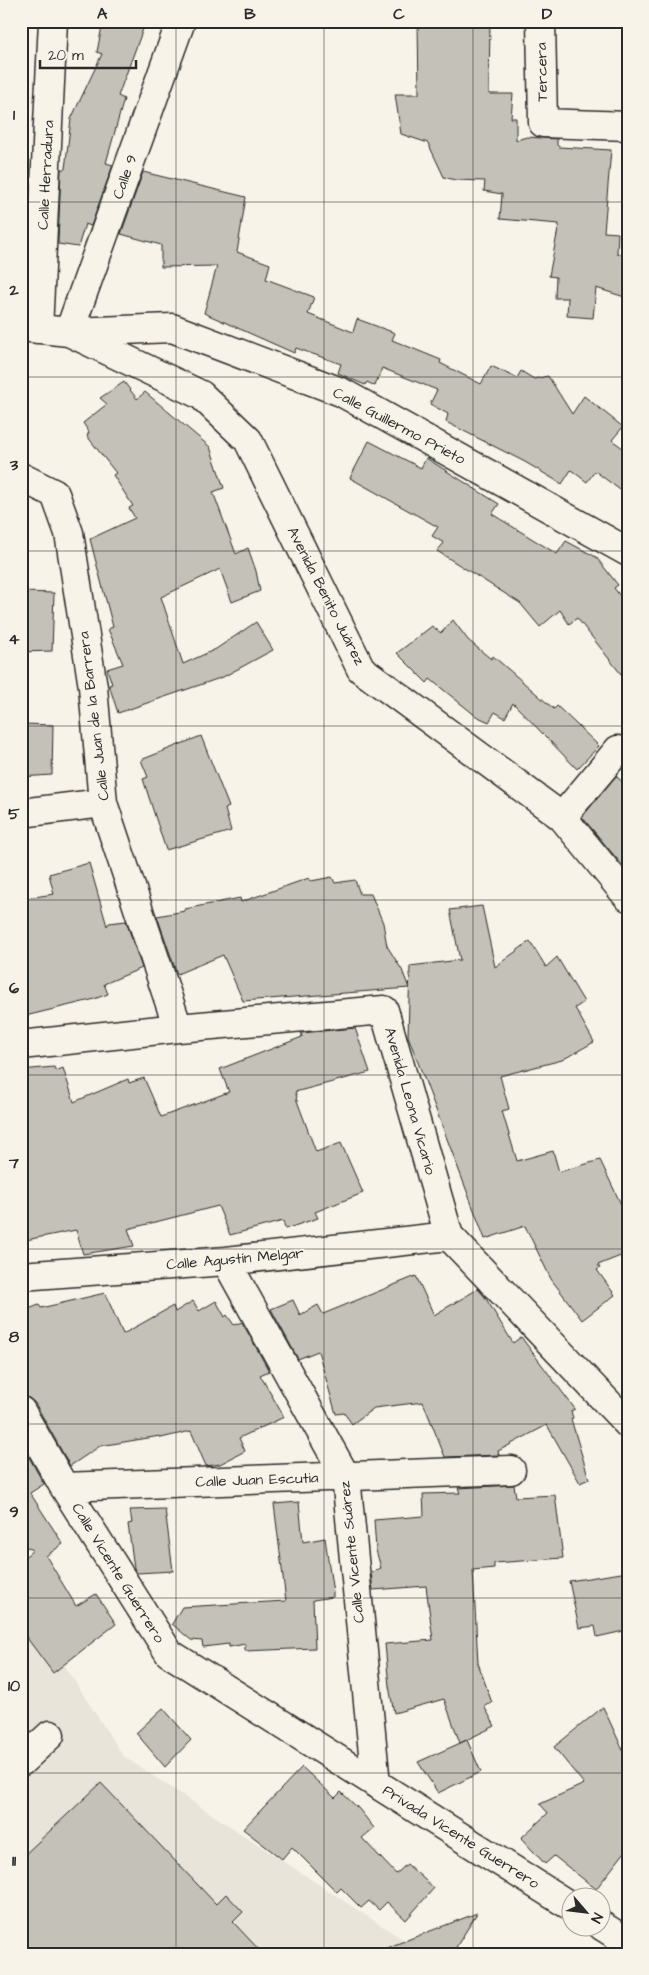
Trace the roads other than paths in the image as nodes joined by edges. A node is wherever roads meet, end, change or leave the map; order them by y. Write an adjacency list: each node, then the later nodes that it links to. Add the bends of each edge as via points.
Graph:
1 (53, 21): 5 (street, Calle Herradura)
2 (181, 21): 6 (street, Calle 9)
3 (541, 21): 4 (street, Tercera, via 543,123)
4 (628, 126)
5 (30, 328): 6 (street, Avenida Benito Juárez)
6 (69, 332): 8 (street, Calle Guillermo Prieto, via 172,328 342,392); 12 (street, Avenida Benito Juárez, via 201,394 248,440 361,669)
7 (21, 477): 10 (street, Calle Juan de la Barrera, via 55,494 69,532 93,687)
8 (628, 552)
9 (618, 750): 12 (street)
10 (103, 803): 11 (street); 14 (street, Calle Juan de la Barrera)
11 (21, 813)
12 (562, 817): 13 (street, Avenida Benito Juárez)
13 (628, 897)
14 (178, 1028): 15 (street, Avenida Leona Vicario); 16 (street, Avenida Leona Vicario, via 384,1010)
15 (21, 1045)
16 (449, 1236): 17 (street, Calle Agustín Melgar); 20 (street, Avenida Leona Vicario)
17 (226, 1261): 18 (street, Calle Agustín Melgar); 22 (street, Calle Vicente Suárez)
18 (21, 1276)
19 (21, 1411): 23 (street, Calle Vicente Guerrero)
20 (628, 1424)
21 (511, 1470): 22 (street, Calle Juan Escutia)
22 (346, 1477): 23 (street, Calle Juan Escutia); 26 (street, Calle Vicente Suárez)
23 (64, 1487): 26 (street, Calle Vicente Guerrero, via 169,1653)
24 (50, 1735): 25 (street)
25 (21, 1762)
26 (376, 1784): 27 (street, Privada Vicente Guerrero)
27 (562, 1901)
28 (612, 1932): 29 (street)
29 (628, 1942)

